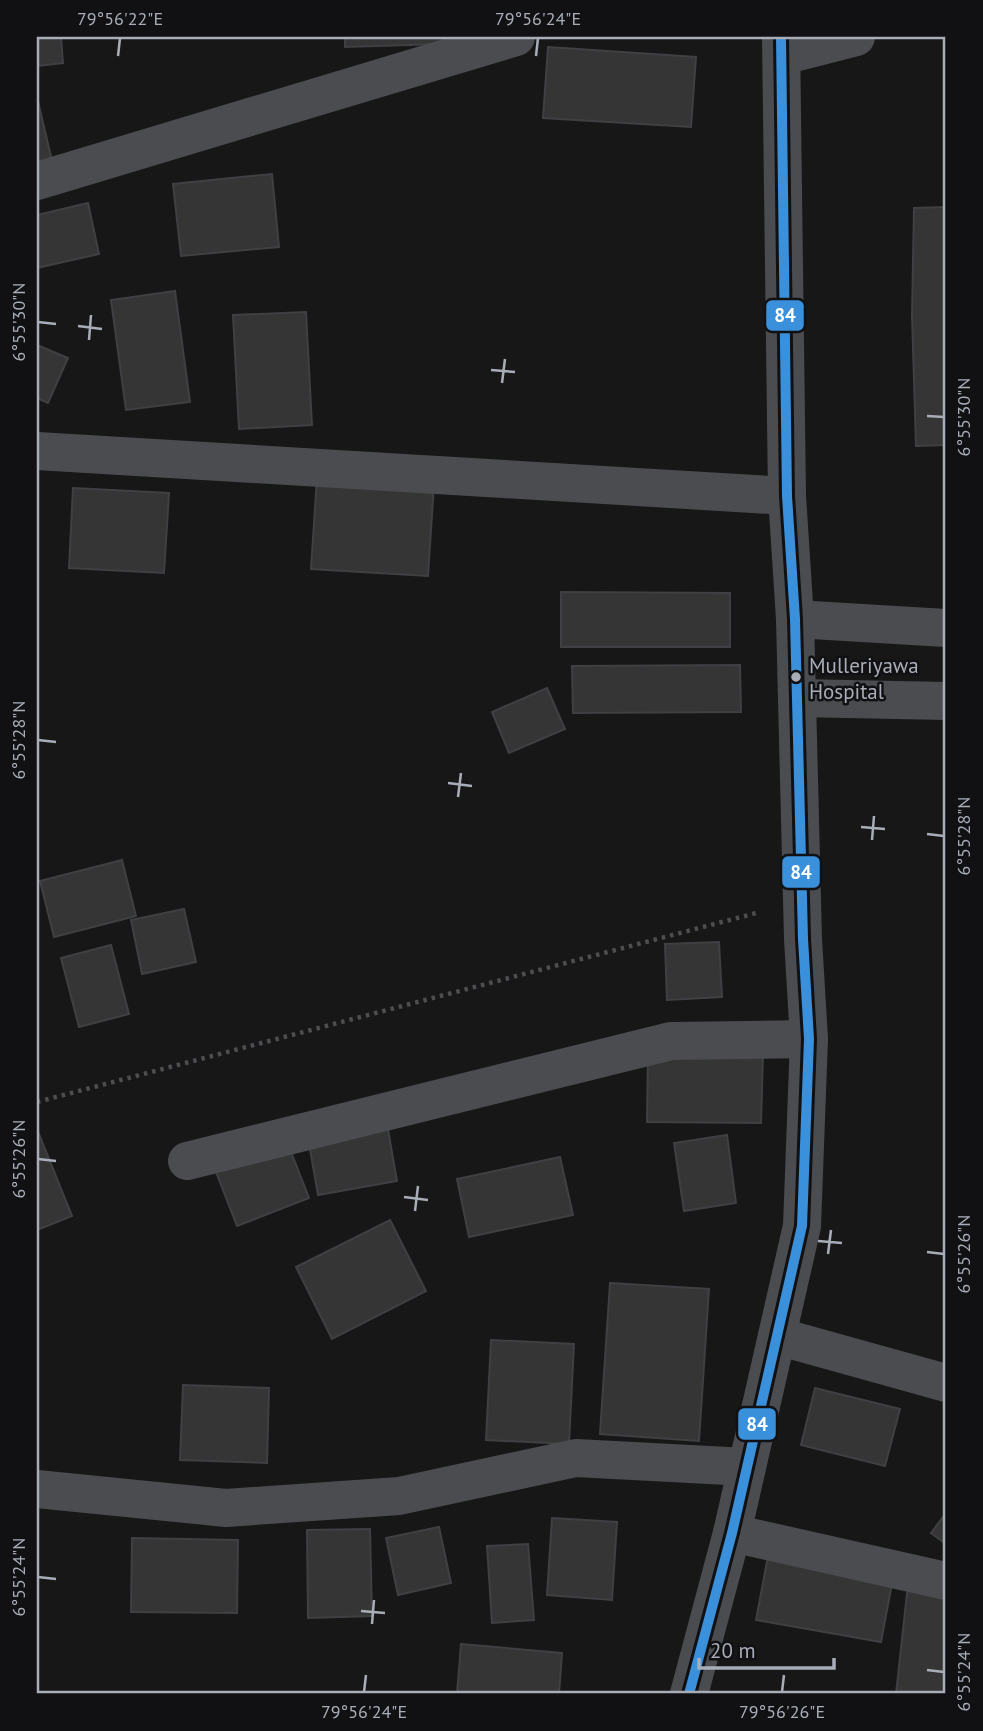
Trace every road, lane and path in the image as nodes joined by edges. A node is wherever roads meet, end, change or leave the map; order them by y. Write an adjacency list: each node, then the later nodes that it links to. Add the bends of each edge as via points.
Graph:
1 (516, 37): 4 (street)
2 (856, 37): 3 (street)
3 (782, 46): 6 (street)
4 (37, 181)
5 (37, 451): 6 (street)
6 (787, 496): 7 (street)
7 (795, 619): 8 (street); 9 (street)
8 (946, 628)
9 (799, 698): 10 (street); 11 (street)
10 (946, 701)
11 (803, 901): 12 (street); 13 (path)
12 (809, 1039): 14 (street, via 671,1041); 15 (street, via 802,1226)
13 (37, 1102)
14 (187, 1161)
15 (777, 1336): 16 (street); 17 (street)
16 (946, 1383)
17 (747, 1467): 18 (street, via 576,1458 398,1496 226,1508); 19 (street)
18 (37, 1489)
19 (732, 1533): 20 (street); 21 (street)
20 (946, 1581)
21 (689, 1694)

